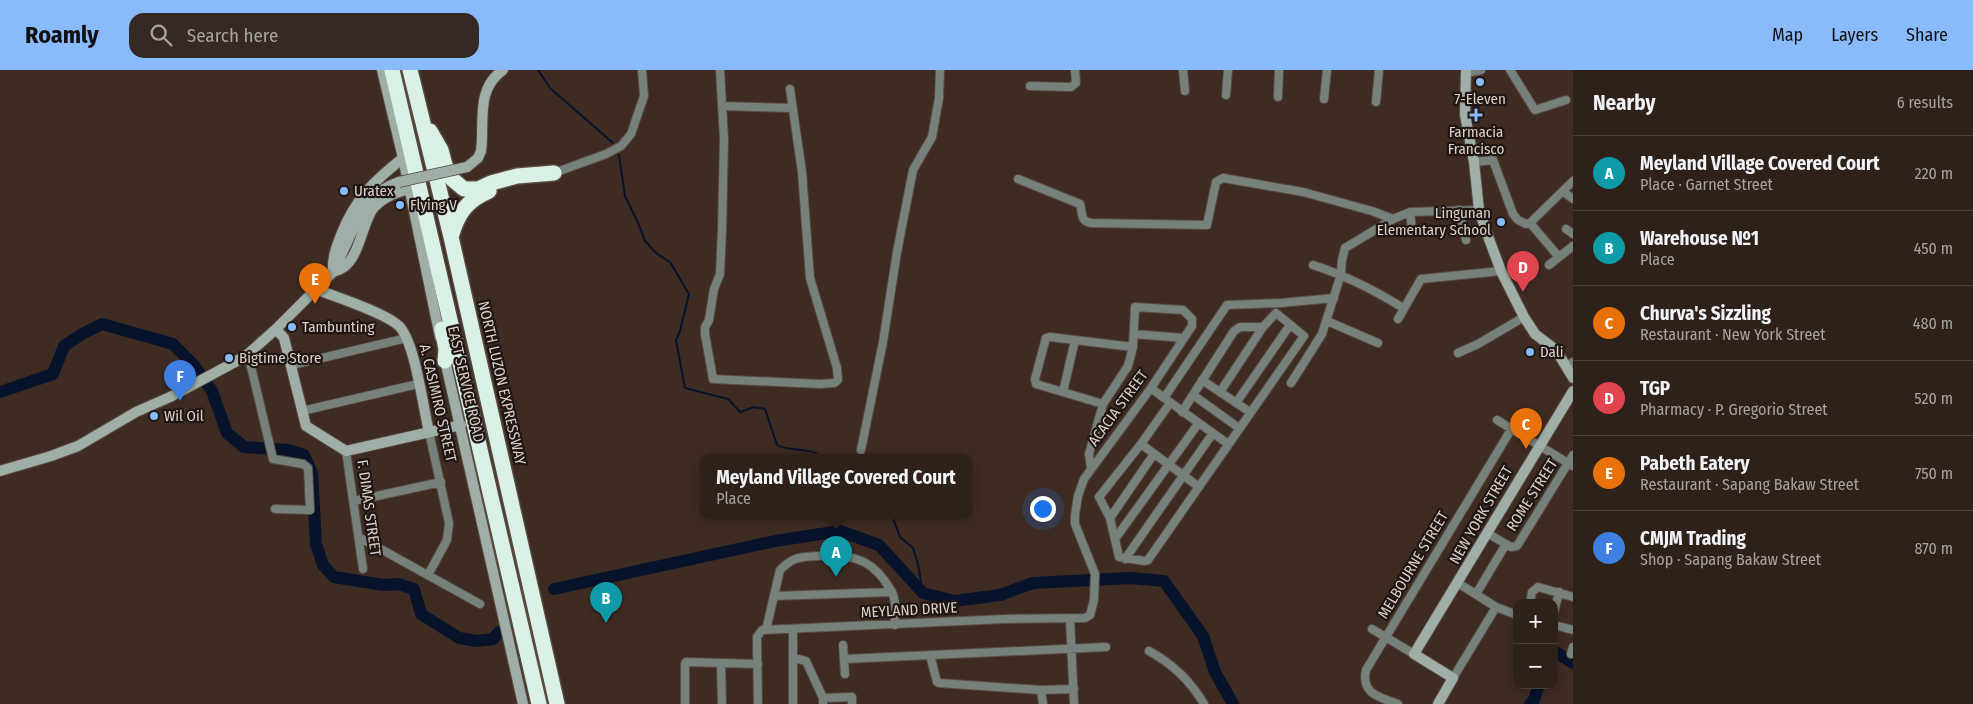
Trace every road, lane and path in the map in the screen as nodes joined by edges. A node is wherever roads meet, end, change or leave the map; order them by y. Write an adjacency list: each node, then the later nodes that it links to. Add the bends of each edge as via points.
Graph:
1 (382, 70): 29 (street)
2 (392, 70): 35 (highway)
3 (410, 70): 28 (highway, NORTH LUZON EXPRESSWAY)
4 (503, 70): 50 (street, bridge, via 486,91 478,158 467,167 385,186 362,210)
5 (642, 70): 31 (street, via 644,96 631,134 622,146)
6 (720, 70): 26 (street)
7 (940, 70): 99 (street, via 932,137 913,170)
8 (1075, 70): 18 (street, via 1076,83 1071,87)
9 (1183, 70): 20 (street)
10 (1217, 70): 16 (street)
11 (1279, 70): 22 (street)
12 (1327, 70): 23 (street)
13 (1379, 70): 25 (street)
14 (1481, 70): 17 (street)
15 (1510, 70): 24 (street, via 1535,110)
16 (1227, 71): 21 (street)
17 (1466, 71): 30 (street, via 1466,115)
18 (1030, 86)
19 (790, 89): 27 (street)
20 (1185, 91)
21 (1226, 95)
22 (1278, 97)
23 (1324, 100)
24 (1566, 100)
25 (1376, 102)
26 (722, 106): 27 (street); 27 (street, via 724,153 720,274 705,334 713,379 834,383 838,380 837,368 810,278 802,172)
27 (792, 108)
28 (420, 112): 31 (highway, via 441,150 452,179 464,188 478,189 517,176); 43 (highway, NORTH LUZON EXPRESSWAY)
29 (403, 158): 35 (street); 50 (street, via 384,173 349,214 332,259)
30 (1474, 162): 38 (street); 41 (street, via 1493,160 1513,214 1523,223)
31 (554, 173): 43 (highway, via 502,185 477,196 462,211)
32 (1018, 179): 40 (street, via 1080,204 1081,215 1091,223 1207,225 1216,182 1223,178 1303,192)
33 (1573, 181): 34 (street)
34 (1563, 191): 36 (street); 41 (street)
35 (415, 193): 50 (street, via 388,196 378,204 352,257 344,267); 71 (highway, via 446,349); 156 (highway)
36 (1573, 199)
37 (1459, 210): 38 (street); 39 (street); 44 (street)
38 (1479, 210): 49 (street)
39 (1410, 212): 40 (street); 42 (street)
40 (1393, 220): 51 (street, via 1345,248)
41 (1530, 223): 46 (street)
42 (1412, 230)
43 (451, 237): 157 (highway, NORTH LUZON EXPRESSWAY)
44 (1466, 240)
45 (1573, 246): 46 (street)
46 (1559, 256): 47 (street)
47 (1550, 264)
48 (1313, 265): 51 (street)
49 (1501, 271): 57 (street); 58 (street, via 1421,279)
50 (333, 272): 52 (street)
51 (1341, 274): 53 (street); 55 (street)
52 (315, 289): 62 (street); 64 (street, A. CASIMIRO STREET, via 388,318)
53 (1334, 298): 54 (street); 59 (street)
54 (1280, 303): 56 (street); 83 (street, via 1224,307)
55 (1400, 306)
56 (1276, 313): 60 (street); 61 (street)
57 (1524, 317): 69 (street); 72 (street, via 1535,334 1546,340)
58 (1398, 319)
59 (1327, 321): 67 (street); 76 (street, via 1318,342)
60 (1290, 325): 84 (street); 88 (street, via 1304,336)
61 (1263, 327): 75 (street, via 1240,327 1234,331); 81 (street)
62 (276, 329): 70 (street); 73 (street, F. DIMAS STREET, via 284,338)
63 (1134, 334): 65 (street); 65 (street, ACACIA STREET, via 1135,307 1142,306 1183,310 1193,322); 68 (street)
64 (407, 338): 73 (street); 77 (street, A. CASIMIRO STREET)
65 (1183, 338): 78 (street, ACACIA STREET)
66 (1075, 340): 68 (street); 80 (street); 80 (street, via 1046,338 1035,379 1036,384)
67 (1378, 343)
68 (1133, 347): 85 (street, via 1127,369)
69 (1458, 352)
70 (248, 354): 106 (street, via 78,446); 111 (street, via 275,461 303,464 308,468 311,508 307,511)
71 (445, 361): 90 (street, EAST SERVICE ROAD)
72 (1570, 364): 74 (street)
73 (292, 365): 86 (street, F. DIMAS STREET)
74 (1573, 378)
75 (1202, 380): 81 (street); 82 (street)
76 (1291, 383)
77 (418, 384): 86 (street); 94 (street, A. CASIMIRO STREET)
78 (1151, 388): 83 (street); 105 (street, ACACIA STREET)
79 (1573, 391): 98 (street, NEW YORK STREET)
80 (1062, 392): 85 (street)
81 (1220, 392): 84 (street)
82 (1193, 395): 87 (street); 92 (street)
83 (1167, 401): 87 (street); 96 (street)
84 (1236, 403): 88 (street)
85 (1103, 404): 105 (street, via 1089,454)
86 (302, 412): 100 (street, F. DIMAS STREET, via 306,426)
87 (1182, 412): 91 (street)
88 (1250, 412): 92 (street)
89 (1498, 420): 93 (street)
90 (461, 424): 94 (street); 155 (street, EAST SERVICE ROAD)
91 (1198, 424): 95 (street); 103 (street)
92 (1240, 428): 97 (street)
93 (1512, 428): 98 (street); 139 (street, MELBOURNE STREET)
94 (428, 432): 100 (street); 108 (street, A. CASIMIRO STREET)
95 (1213, 434): 97 (street); 107 (street)
96 (1140, 444): 101 (street); 112 (street, via 1099,496)
97 (1228, 444): 109 (street)
98 (1539, 444): 104 (street); 113 (street, NEW YORK STREET)
99 (861, 450)
100 (346, 451): 110 (street, F. DIMAS STREET)
101 (1154, 454): 103 (street); 112 (street)
102 (1573, 455): 104 (street, ROME STREET)
103 (1169, 465): 107 (street); 115 (street)
104 (1570, 465): 116 (street, ROME STREET, via 1517,546)
105 (1092, 468): 119 (street, ACACIA STREET, via 1084,479 1075,514 1080,538)
106 (0, 471)
107 (1184, 476): 109 (street); 117 (street)
108 (441, 482): 110 (street); 120 (street, A. CASIMIRO STREET, via 450,523 447,540)
109 (1199, 486): 117 (street, via 1148,560)
110 (354, 501): 114 (street, F. DIMAS STREET)
111 (275, 510)
112 (1110, 518): 115 (street)
113 (1487, 533): 116 (street, ROME STREET); 121 (street, NEW YORK STREET)
114 (359, 537): 118 (street, F. DIMAS STREET); 120 (street)
115 (1115, 539): 117 (street, via 1119,557)
116 (1506, 544): 124 (street)
117 (1125, 559)
118 (363, 569)
119 (1095, 574): 132 (street, MEYLAND DRIVE, via 1090,615)
120 (428, 575): 129 (street)
121 (1458, 583): 124 (street); 144 (street, NEW YORK STREET)
122 (892, 592): 125 (street); 125 (street, via 873,568 845,555 795,558 780,570); 133 (street)
123 (1559, 592): 126 (street); 127 (street, via 1538,587 1532,592); 128 (street)
124 (1476, 594): 130 (street)
125 (774, 596): 137 (street)
126 (1573, 597)
127 (1531, 599)
128 (1557, 599)
129 (480, 604)
130 (1496, 607): 131 (street); 151 (street)
131 (1513, 613)
132 (1070, 619): 133 (street, MEYLAND DRIVE); 142 (street)
133 (895, 625): 135 (street, MEYLAND DRIVE)
134 (1558, 626): 138 (street)
135 (792, 629): 137 (street, MEYLAND DRIVE); 146 (street)
136 (1372, 629): 139 (street)
137 (766, 630): 149 (street, via 757,638)
138 (1573, 630)
139 (1386, 637): 144 (street); 166 (street, MELBOURNE STREET, via 1366,670 1366,684 1374,695)
140 (843, 645): 147 (street)
141 (1106, 647): 142 (street)
142 (1071, 650): 145 (street); 152 (street)
143 (1149, 651): 165 (street, via 1180,671)
144 (1414, 654): 151 (street)
145 (930, 655): 147 (street); 153 (street, via 938,683)
146 (794, 658): 154 (street, via 806,661); 161 (street)
147 (845, 658): 150 (street)
148 (721, 664): 149 (street); 158 (street, via 685,663); 159 (street)
149 (758, 664): 160 (street)
150 (845, 674)
151 (1453, 678): 167 (street)
152 (1074, 689): 153 (street); 164 (street)
153 (1042, 690): 163 (street)
154 (823, 701): 162 (street, via 852,697)
155 (523, 704)
156 (539, 704)
157 (557, 704)
158 (685, 704)
159 (722, 704)
160 (758, 704)
161 (793, 704)
162 (852, 704)
163 (1043, 704)
164 (1074, 704)
165 (1204, 704)
166 (1398, 704)
167 (1438, 704)

